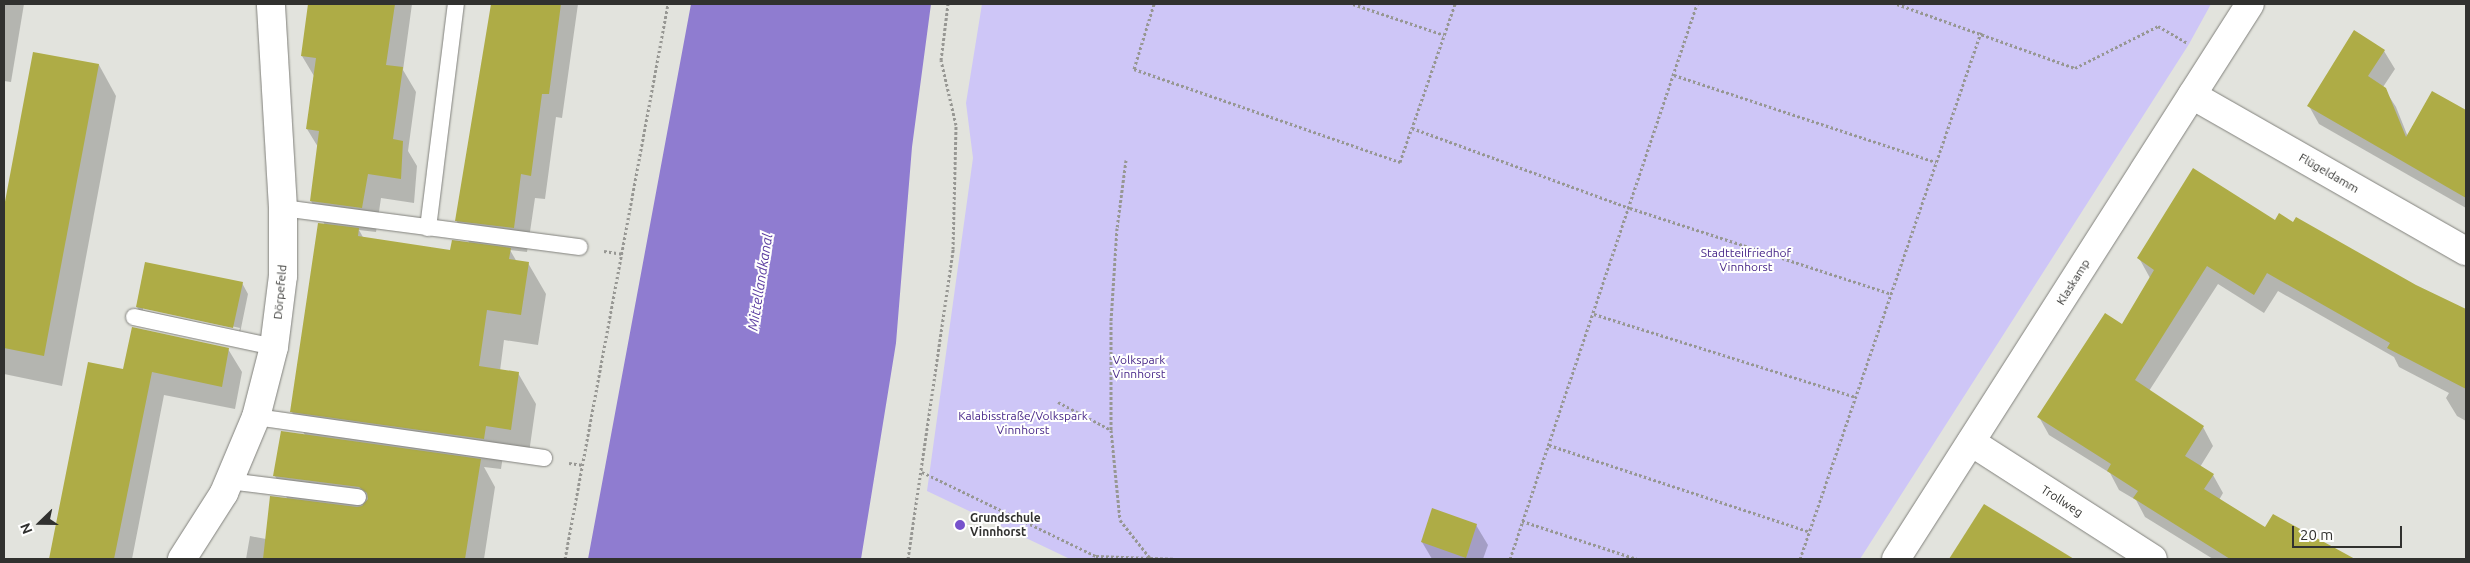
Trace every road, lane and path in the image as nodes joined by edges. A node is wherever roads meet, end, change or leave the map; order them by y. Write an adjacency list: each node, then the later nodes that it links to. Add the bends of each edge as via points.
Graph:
1 (271, 4): 19 (street, Dörpefeld)
2 (456, 4): 21 (lane)
3 (668, 4): 42 (path)
4 (948, 4): 35 (path, via 941,60 956,125 953,249)
5 (1154, 4): 16 (path, via 1134,69 1400,162)
6 (1353, 4): 12 (path)
7 (1455, 4): 12 (path)
8 (1697, 4): 14 (path)
9 (1897, 4): 11 (path)
10 (2250, 4): 13 (street, Klaskamp)
11 (1980, 32): 13 (path, via 2075,68 2158,26); 18 (path)
12 (1444, 35): 16 (path)
13 (2214, 60): 15 (street, Klaskamp)
14 (1673, 75): 18 (path); 20 (path)
15 (2192, 95): 23 (street, Flügeldamm); 32 (street, Klaskamp)
16 (1412, 128): 20 (path)
17 (1126, 160): 31 (path, via 1117,228 1112,312)
18 (1936, 162): 24 (path)
19 (283, 208): 21 (lane); 27 (street, Dörpefeld, via 283,276)
20 (1630, 208): 24 (path); 25 (path)
21 (428, 228): 22 (lane)
22 (579, 247)
23 (2466, 251)
24 (1891, 294): 28 (path)
25 (1594, 314): 28 (path); 33 (path)
26 (134, 317): 27 (lane)
27 (274, 347): 30 (street, Dörpefeld)
28 (1856, 397): 39 (path)
29 (1058, 402): 31 (path)
30 (256, 417): 34 (lane); 36 (street, Dörpefeld)
31 (1111, 430): 40 (path, via 1120,520)
32 (1971, 442): 48 (street, Klaskamp); 49 (street, Trollweg)
33 (1550, 445): 38 (path); 39 (path)
34 (544, 458)
35 (922, 472): 40 (path, via 1096,556); 43 (path)
36 (229, 481): 37 (lane); 41 (street, Dörpefeld)
37 (358, 497)
38 (1522, 521): 45 (path); 46 (path)
39 (1810, 532): 47 (path)
40 (1150, 558): 44 (path)
41 (182, 559)
42 (565, 559)
43 (908, 559)
44 (1173, 559)
45 (1510, 559)
46 (1637, 559)
47 (1800, 559)
48 (1896, 559)
49 (2153, 559)

